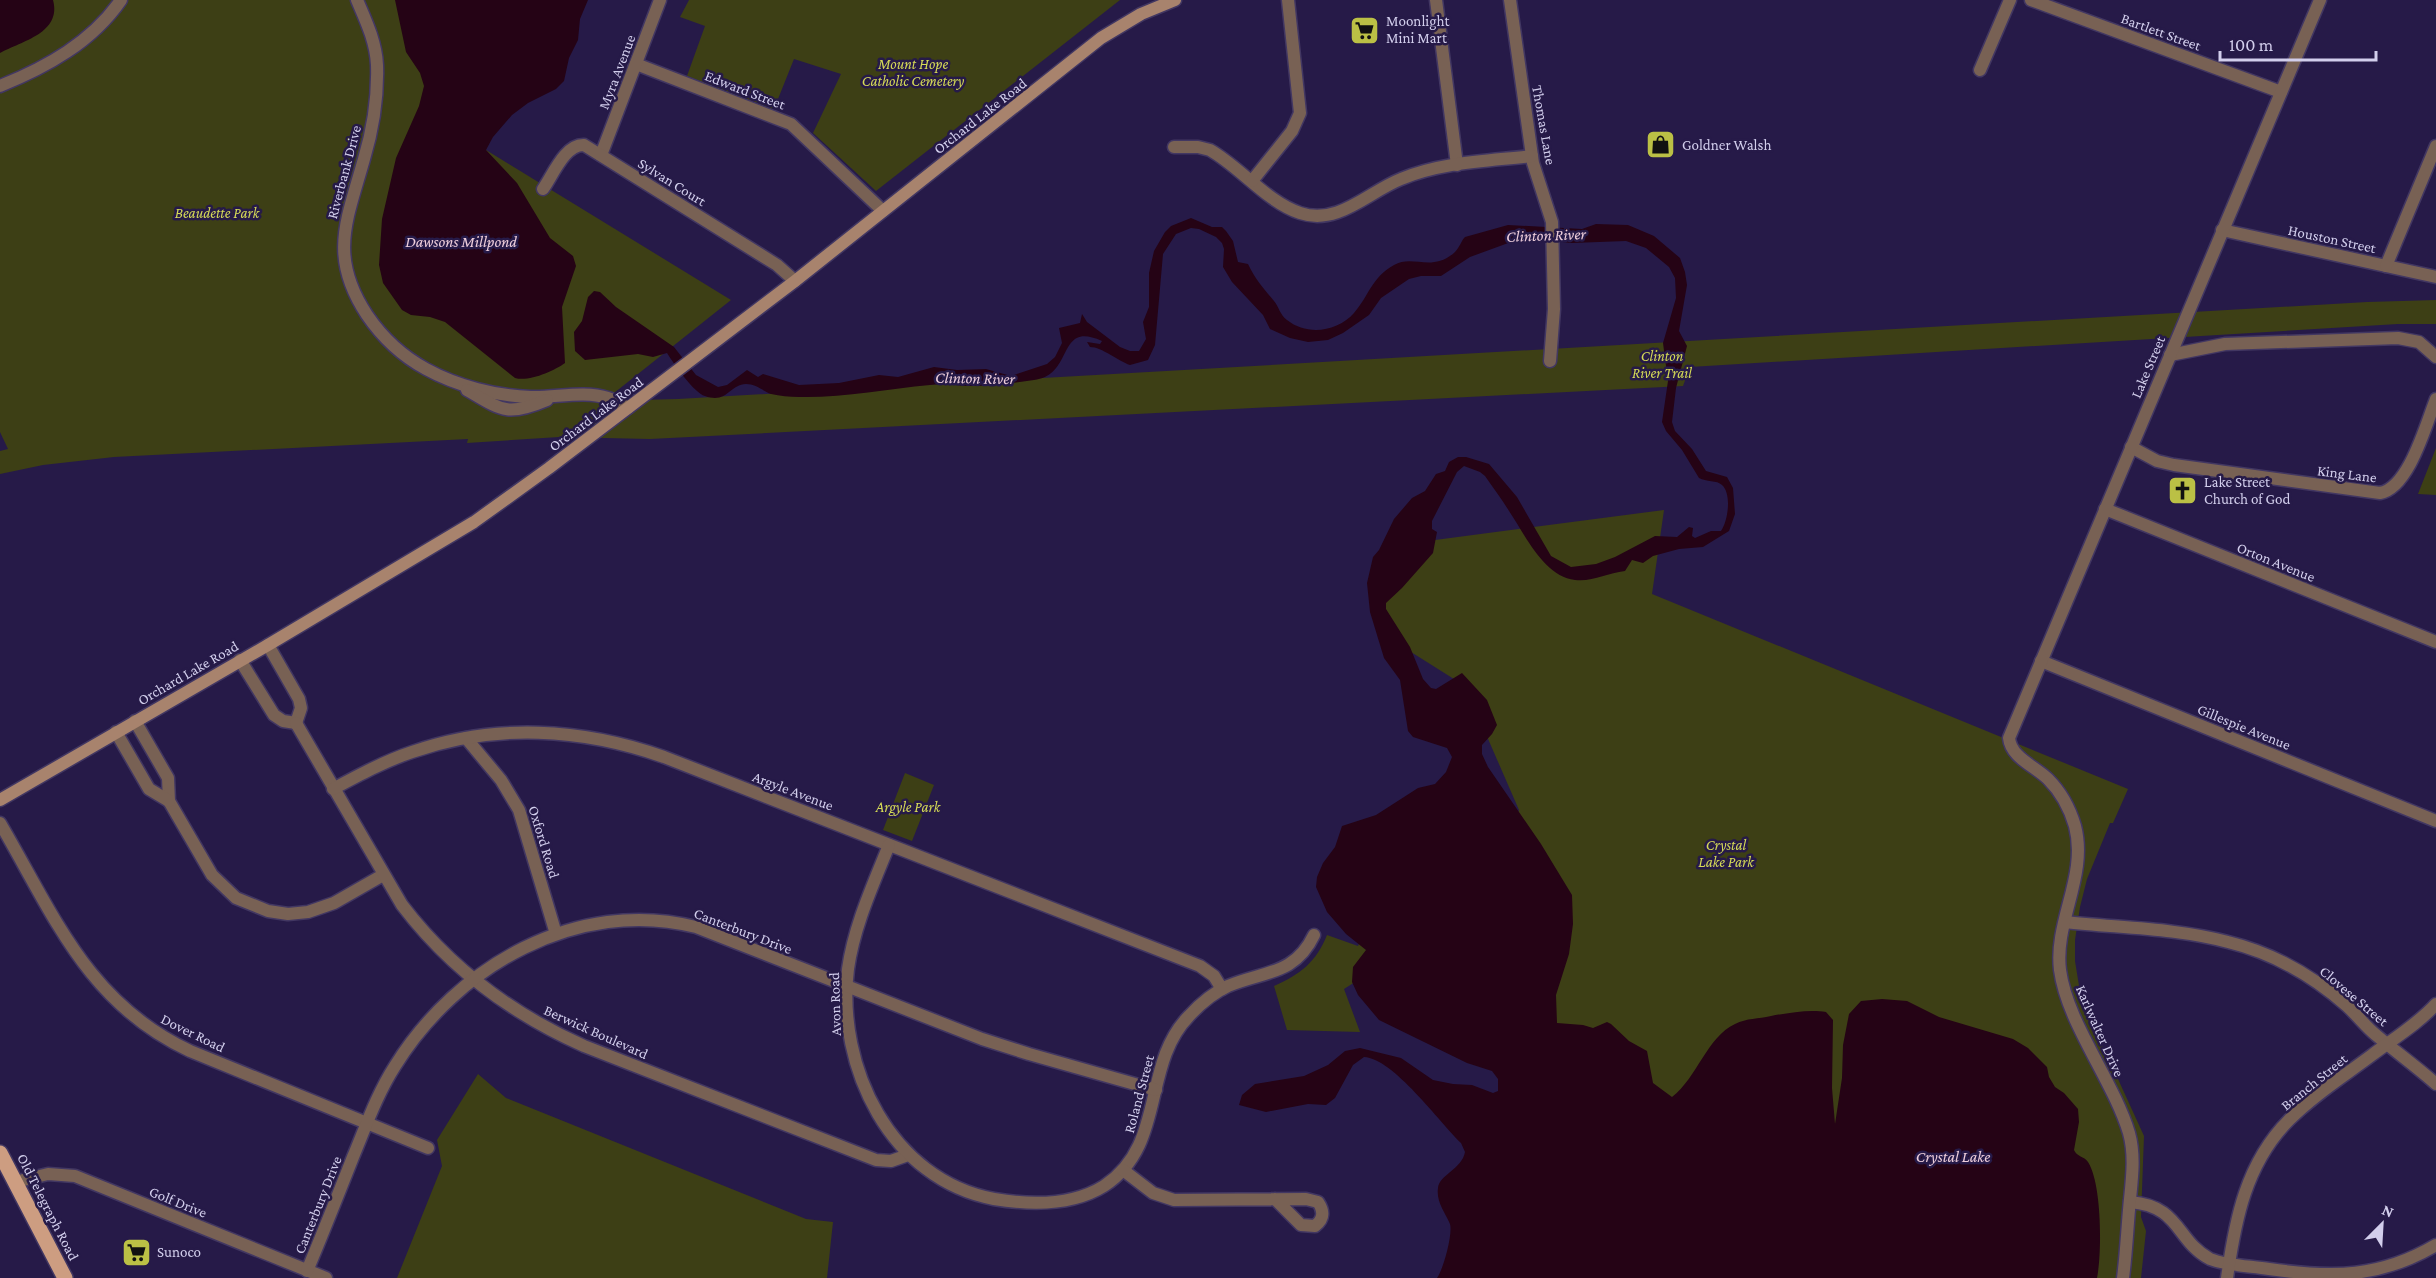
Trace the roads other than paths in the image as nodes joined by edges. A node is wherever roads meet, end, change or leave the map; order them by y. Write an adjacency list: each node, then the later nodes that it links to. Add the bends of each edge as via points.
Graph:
1 (121, 0): 13 (street, via 100,27 81,42 50,63)
2 (357, 0): 31 (street, Riverbank Drive, via 374,44 376,87 370,136 344,228 343,247 346,270 362,308 390,342 417,364 450,380 509,396 600,396)
3 (660, 0): 11 (street, Myra Avenue)
4 (1175, 0): 22 (main road, Orchard Lake Road, via 1141,14 1101,39)
5 (1288, 0): 20 (street, via 1300,113 1292,131)
6 (1436, 0): 19 (street)
7 (1510, 0): 18 (street, Thomas Lane)
8 (2010, 0): 12 (street)
9 (2031, 0): 14 (street, Bartlett Street)
10 (2319, 0): 14 (street, Lake Street)
11 (636, 64): 17 (street, Myra Avenue); 22 (street, Edward Street, via 791,124)
12 (1980, 70)
13 (0, 86)
14 (2281, 92): 23 (street, Lake Street)
15 (2436, 146): 24 (street)
16 (1173, 147): 20 (street, via 1210,150)
17 (601, 155): 21 (street, Sylvan Court, via 584,145 573,147); 26 (street, Sylvan Court)
18 (1532, 156): 19 (street); 29 (street, Thomas Lane, via 1552,222 1554,309)
19 (1457, 165): 20 (street, via 1402,178 1346,209 1323,216 1305,215 1289,208)
20 (1252, 181)
21 (543, 189)
22 (883, 211): 26 (main road, Orchard Lake Road)
23 (2222, 230): 24 (street, Houston Street); 27 (street, Lake Street)
24 (2386, 266): 25 (street, Houston Street)
25 (2436, 277)
26 (795, 281): 31 (main road, Orchard Lake Road)
27 (2170, 355): 28 (street, via 2225,344 2398,338 2419,342); 32 (street, Lake Street)
28 (2436, 357)
29 (1550, 360)
30 (2436, 399): 32 (street, King Lane, via 2404,475 2384,493 2168,464)
31 (628, 408): 35 (main road, Orchard Lake Road, via 474,522)
32 (2131, 447): 33 (street, Lake Street)
33 (2105, 509): 34 (street, Orton Avenue); 37 (street, Lake Street)
34 (2436, 642)
35 (268, 645): 36 (main road, Orchard Lake Road); 39 (street, via 299,699 301,708)
36 (240, 660): 38 (main road, Orchard Lake Road); 39 (street, via 274,715)
37 (2041, 661): 42 (street, Lake Street, via 2010,734); 46 (street, Gillespie Avenue)
38 (135, 721): 40 (main road, Orchard Lake Road); 45 (street, via 168,778)
39 (296, 723): 43 (street, Berwick Boulevard)
40 (116, 732): 44 (main road, Orchard Lake Road); 45 (street, via 149,789)
41 (466, 738): 43 (street, Argyle Avenue, via 395,758); 48 (street, Argyle Avenue, via 543,732 615,742 664,757); 51 (street, Oxford Road, via 501,780 519,810)
42 (2011, 747): 50 (street, Karlwalter Drive, via 2049,780 2073,820 2078,861)
43 (333, 789): 49 (street, Berwick Boulevard)
44 (0, 800)
45 (169, 801): 49 (street, via 218,882 236,898 260,909 288,914 317,910)
46 (2436, 821)
47 (0, 823): 60 (street, Dover Road, via 79,959 125,1011 173,1043)
48 (889, 845): 54 (street, Avon Road, via 856,932); 55 (street, Argyle Avenue, via 1200,966 1214,976)
49 (383, 876): 53 (street, Berwick Boulevard, via 421,928)
50 (2065, 922): 57 (street, Clovese Street, via 2196,935 2255,950 2319,983); 67 (street, Karlwalter Drive, via 2060,950 2062,980 2128,1131 2133,1155)
51 (556, 934): 53 (street, Canterbury Drive, via 513,954); 54 (street, Canterbury Drive, via 603,921 663,920 712,933)
52 (1314, 935): 55 (street, Roland Street, via 1301,954 1284,968)
53 (473, 980): 60 (street, Canterbury Drive, via 413,1040 386,1081); 63 (street, Berwick Boulevard, via 527,1017 584,1046 876,1160 891,1161)
54 (847, 987): 59 (street, Canterbury Drive, via 1013,1049); 63 (street, Avon Road, via 849,1034 859,1071 878,1112)
55 (1222, 989): 59 (street, Roland Street, via 1198,1006 1178,1028 1164,1058)
56 (2436, 1004): 57 (street, Branch Street)
57 (2387, 1043): 58 (street, Clovese Street); 69 (street, Branch Street, via 2306,1105 2274,1137 2258,1161 2239,1206)
58 (2436, 1084)
59 (1156, 1090): 64 (street, Roland Street, via 1143,1139)
60 (367, 1123): 61 (street, Dover Road); 70 (street, Canterbury Drive)
61 (428, 1148)
62 (0, 1153): 65 (main road, Old Telegraph Road)
63 (908, 1155): 64 (street, Roland Street, via 952,1185 1012,1201 1073,1199 1096,1190)
64 (1123, 1170): 66 (street, via 1153,1193 1174,1200)
65 (15, 1182): 70 (street, Golf Drive, via 48,1174 75,1176); 71 (main road, Old Telegraph Road)
66 (1275, 1199)
67 (2130, 1202): 69 (street, via 2159,1209 2202,1254); 73 (street, Karlwalter Drive)
68 (2434, 1251): 69 (street, via 2394,1268 2351,1278)
69 (2229, 1263): 74 (street, Branch Street)
70 (308, 1270): 72 (street, Golf Drive)
71 (65, 1278)
72 (326, 1278)
73 (2123, 1278)
74 (2227, 1278)

